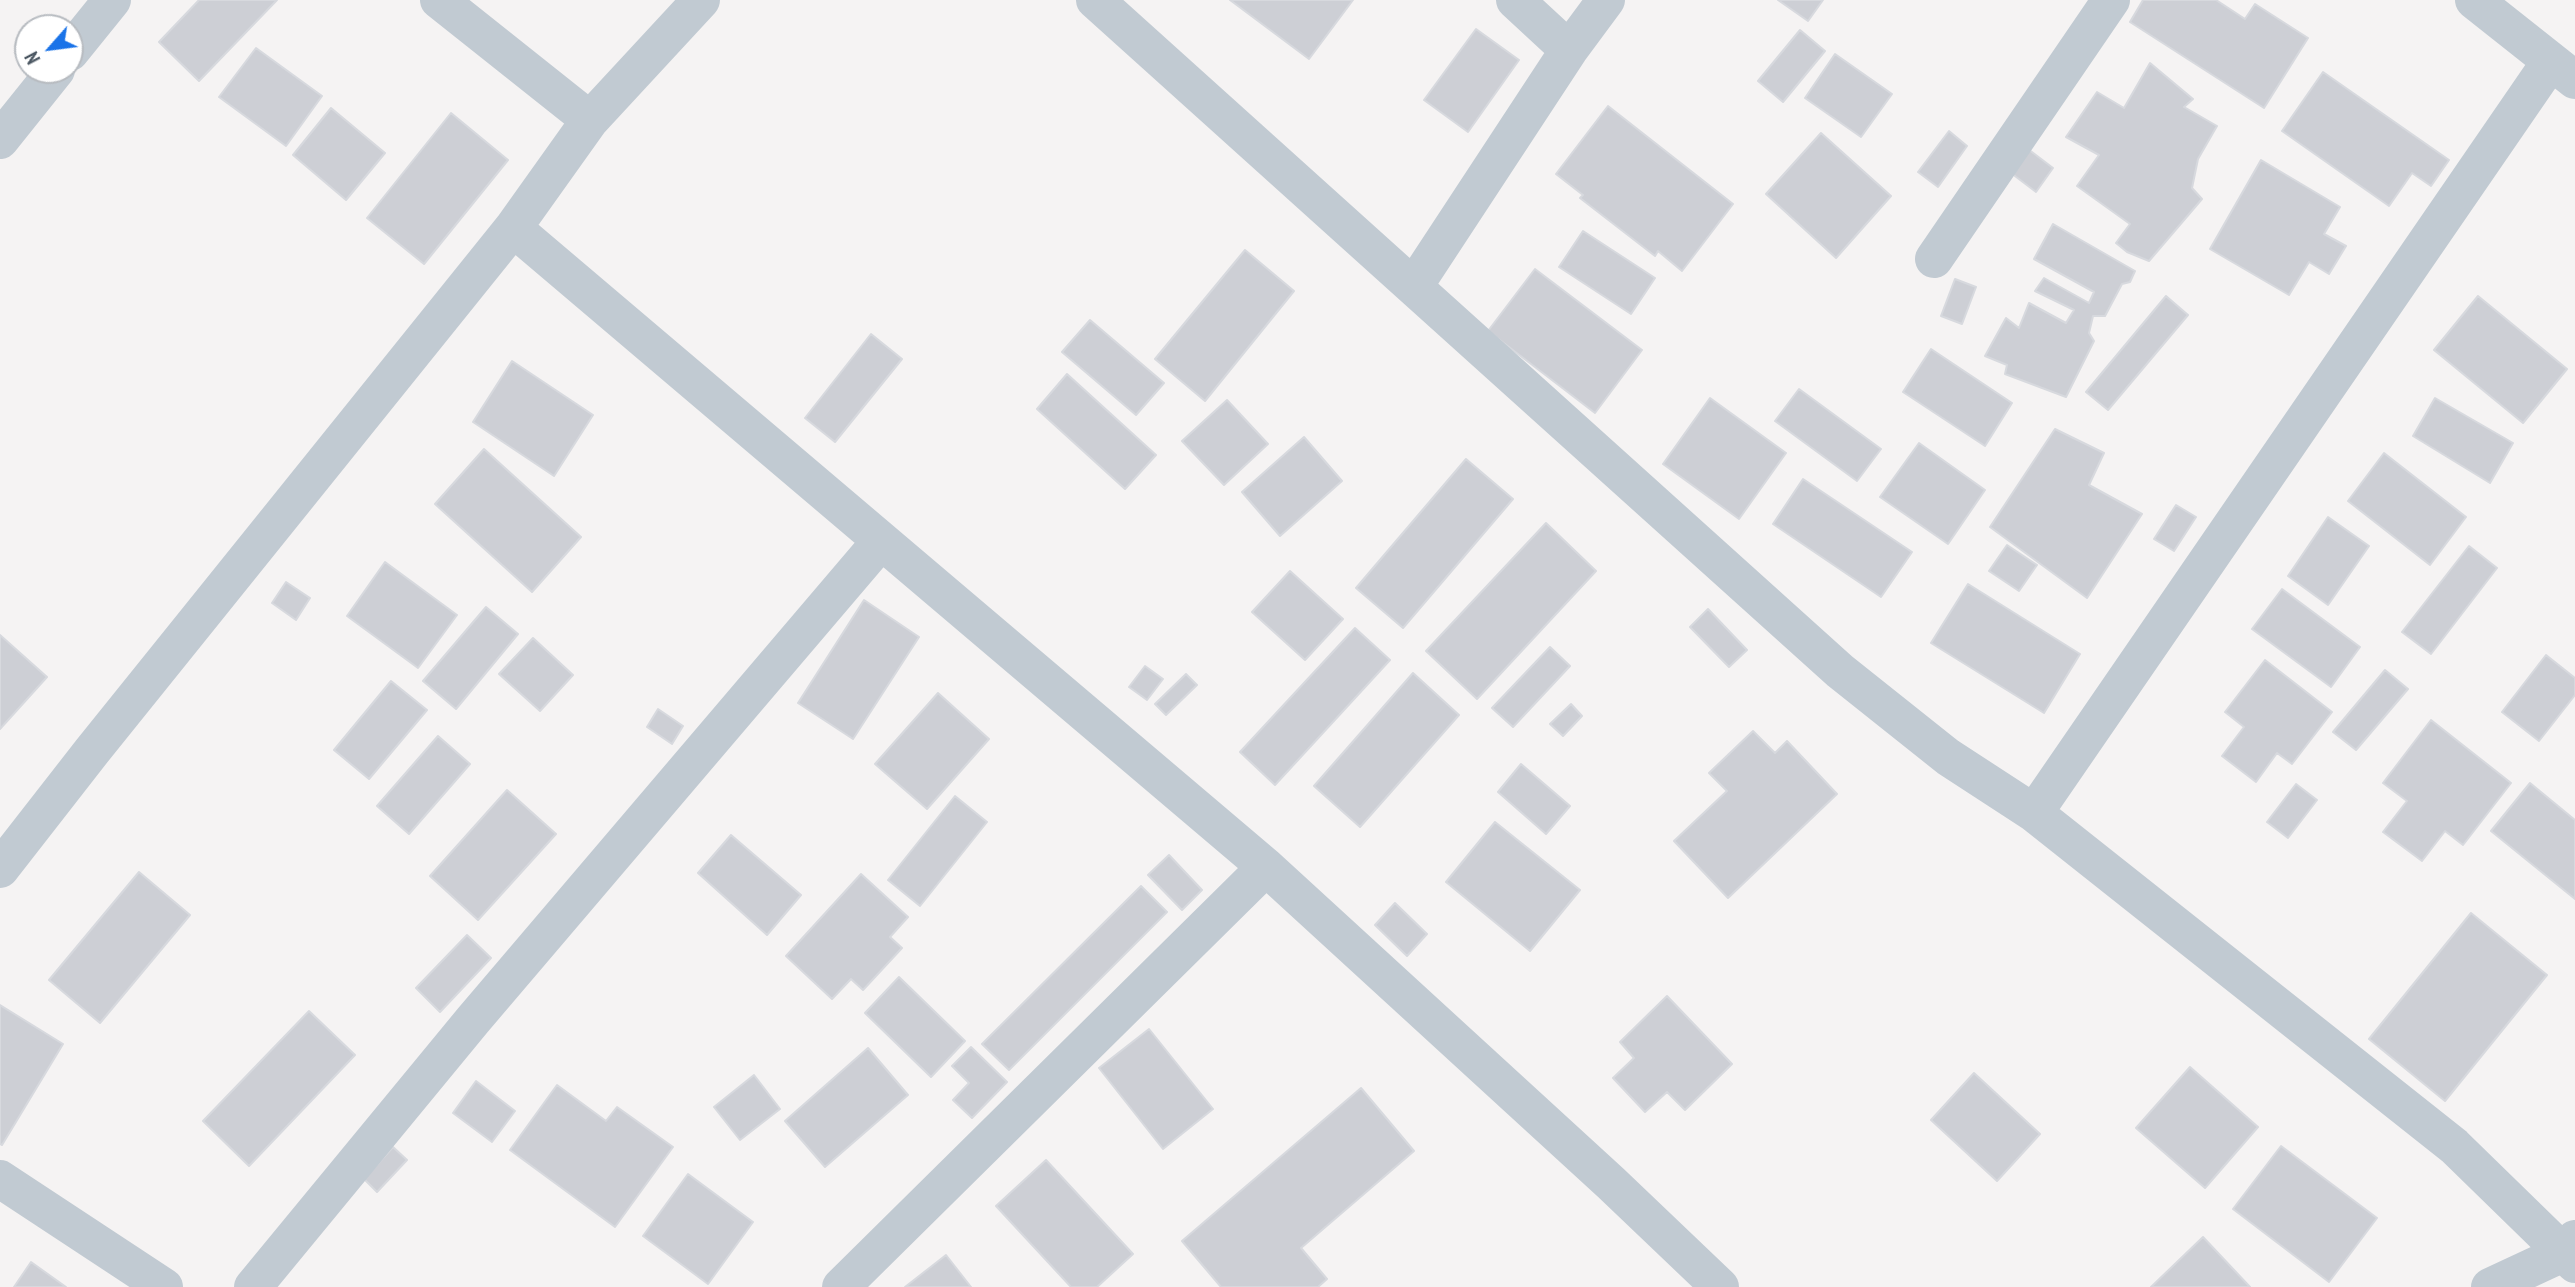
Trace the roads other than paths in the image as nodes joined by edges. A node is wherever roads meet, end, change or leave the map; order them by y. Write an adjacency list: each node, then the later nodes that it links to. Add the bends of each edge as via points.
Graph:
1 (112, 0): 9 (street)
2 (439, 0): 13 (street)
3 (701, 0): 13 (street)
4 (1095, 0): 17 (street)
5 (1515, 0): 10 (street)
6 (1606, 0): 10 (street)
7 (2111, 0): 16 (street)
8 (2474, 0): 11 (street)
9 (84, 35)
10 (1569, 50): 17 (street)
11 (2563, 71): 19 (street)
12 (45, 84): 14 (street)
13 (590, 120): 15 (street)
14 (0, 139)
15 (513, 229): 18 (street); 21 (street)
16 (1934, 259)
17 (1414, 286): 19 (street, via 1840,670 1948,757)
18 (881, 541): 20 (street); 25 (street, via 473,1020)
19 (2034, 813): 23 (street, via 2454,1146)
20 (1266, 867): 26 (street); 27 (street)
21 (0, 869)
22 (0, 1178): 24 (street)
23 (2571, 1252): 28 (street)
24 (164, 1287)
25 (253, 1287)
26 (841, 1287)
27 (1720, 1287)
28 (2490, 1287)

